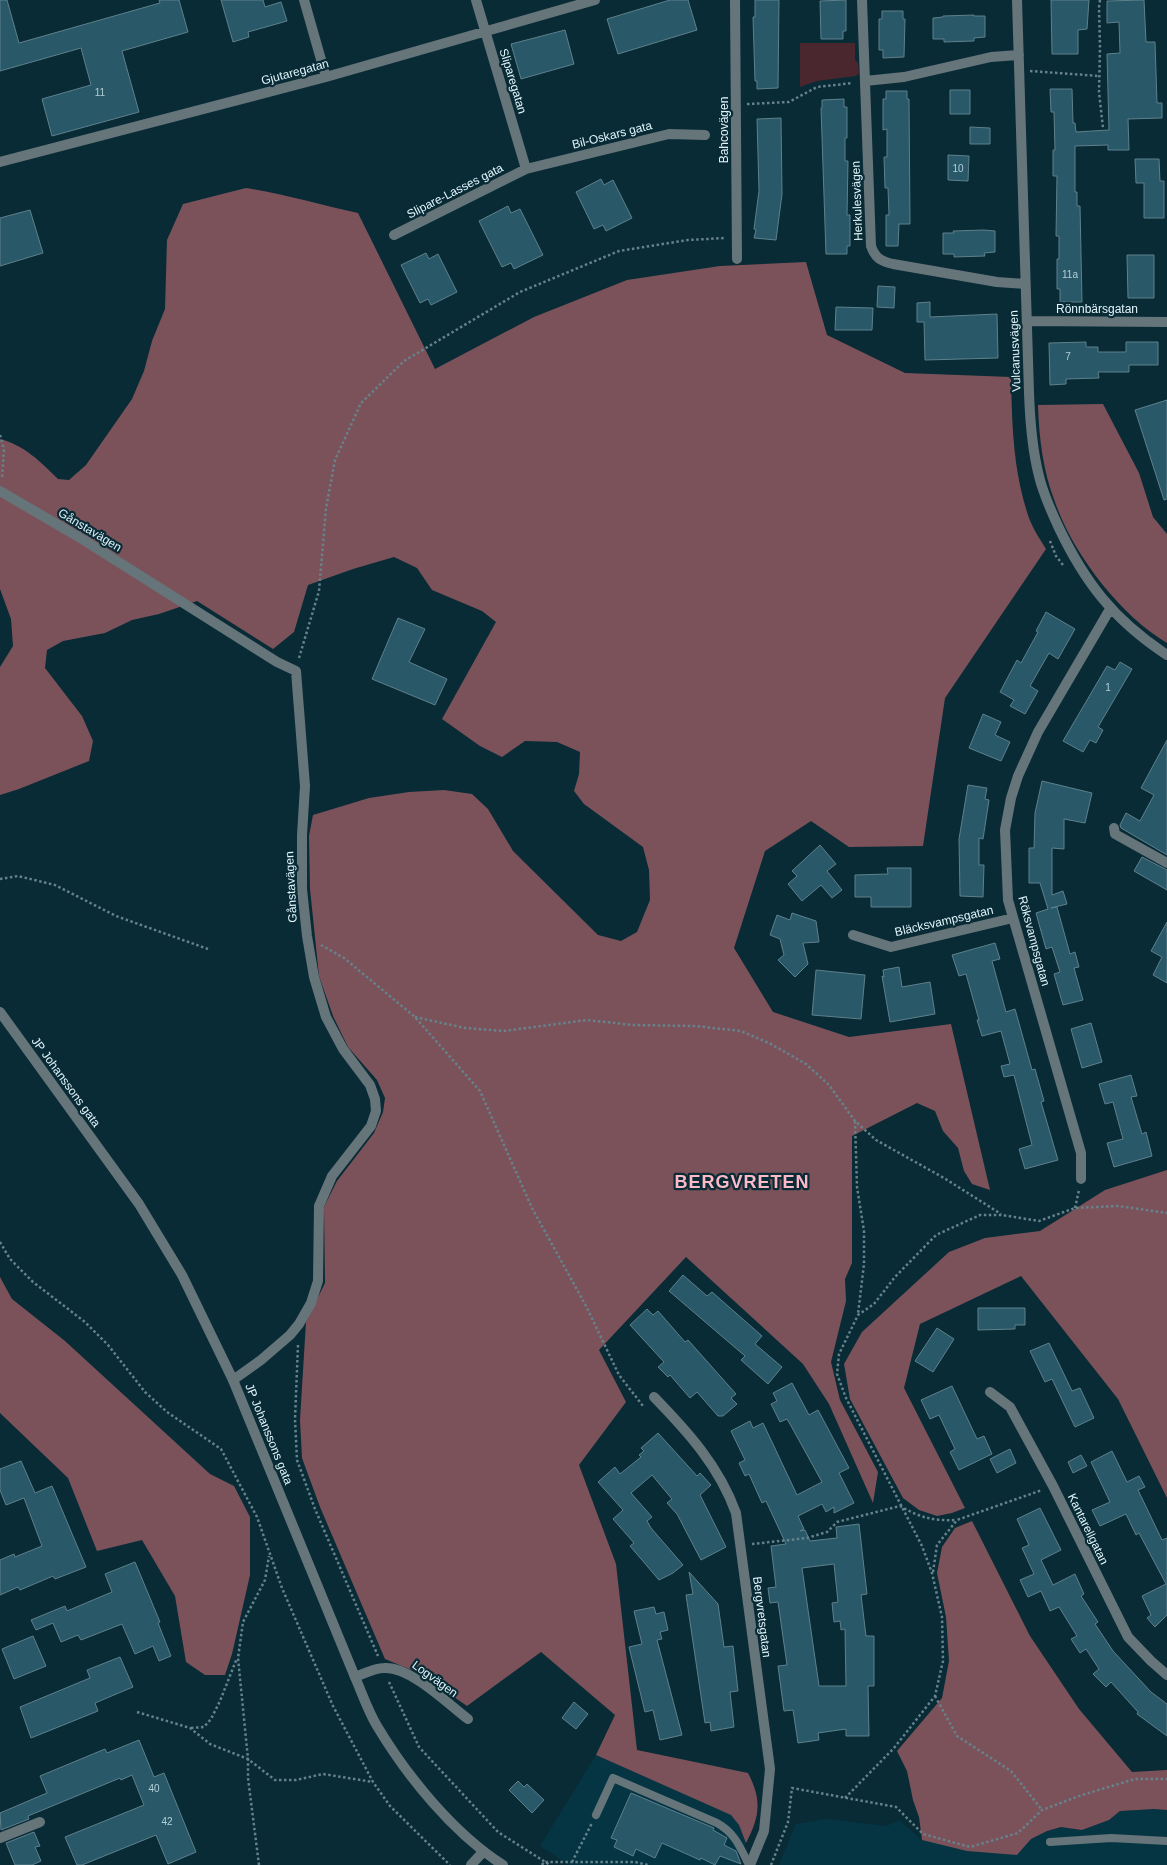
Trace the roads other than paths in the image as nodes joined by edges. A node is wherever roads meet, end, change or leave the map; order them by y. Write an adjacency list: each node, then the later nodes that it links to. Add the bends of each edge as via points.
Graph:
1 (304, 0): 9 (street)
2 (476, 0): 7 (street, Sliparegatan)
3 (595, 0): 7 (street, Gjutaregatan)
4 (735, 0): 15 (street, Bahcovägen)
5 (862, 0): 10 (street, Herkulesvägen)
6 (1017, 0): 8 (street, Vulcanusvägen)
7 (485, 32): 9 (street, Gjutaregatan); 13 (street, Sliparegatan)
8 (1019, 55): 10 (street, via 991,57 904,77); 16 (street, Vulcanusvägen)
9 (326, 77): 12 (street, Gjutaregatan)
10 (865, 81): 16 (street, Herkulesvägen, via 874,256 893,264)
11 (705, 135): 13 (street, Bil-Oskars gata, via 670,134)
12 (0, 162)
13 (526, 169): 14 (street, Slipare-Lasses gata)
14 (394, 235)
15 (737, 259)
16 (1025, 284): 17 (street, Vulcanusvägen)
17 (1027, 321): 18 (street, Rönnbärsgatan); 20 (street, Vulcanusvägen, via 1030,421 1039,478 1070,550)
18 (1167, 322)
19 (1, 492): 28 (street, Gånstavägen, via 296,671 305,786 302,889 314,977 326,1017 343,1049 370,1086 376,1111 371,1126 332,1176 319,1206 318,1281 311,1303 290,1334)
20 (1110, 609): 21 (street, Vulcanusvägen); 24 (street, Röksvampsgatan, via 1038,732 1011,798 1005,830 1008,900)
21 (1167, 656)
22 (1114, 828): 23 (street, via 1115,834)
23 (1167, 863)
24 (1013, 918): 25 (street, Bläcksvampsgatan, via 891,947); 27 (street, Röksvampsgatan, via 1081,1153)
25 (853, 935)
26 (0, 1012): 28 (street, JP Johanssons gata, via 138,1204 182,1275)
27 (1081, 1179)
28 (233, 1380): 32 (street, JP Johanssons gata)
29 (990, 1392): 31 (street, Kantarellgatan, via 1010,1407 1128,1637)
30 (654, 1396): 42 (street, Bergvretsgatan, via 709,1458 729,1492 736,1513 770,1769 764,1830)
31 (1167, 1675)
32 (355, 1677): 33 (street, Logvägen, via 383,1668 403,1671); 39 (street, JP Johanssons gata, via 377,1725 420,1789)
33 (468, 1719)
34 (596, 1815): 42 (lane, via 613,1778 728,1829)
35 (40, 1822): 36 (street)
36 (0, 1838)
37 (1050, 1842): 38 (lane, via 1112,1838)
38 (1167, 1842)
39 (483, 1852): 40 (street); 41 (street, JP Johanssons gata)
40 (471, 1865)
41 (503, 1865)
42 (749, 1865)

